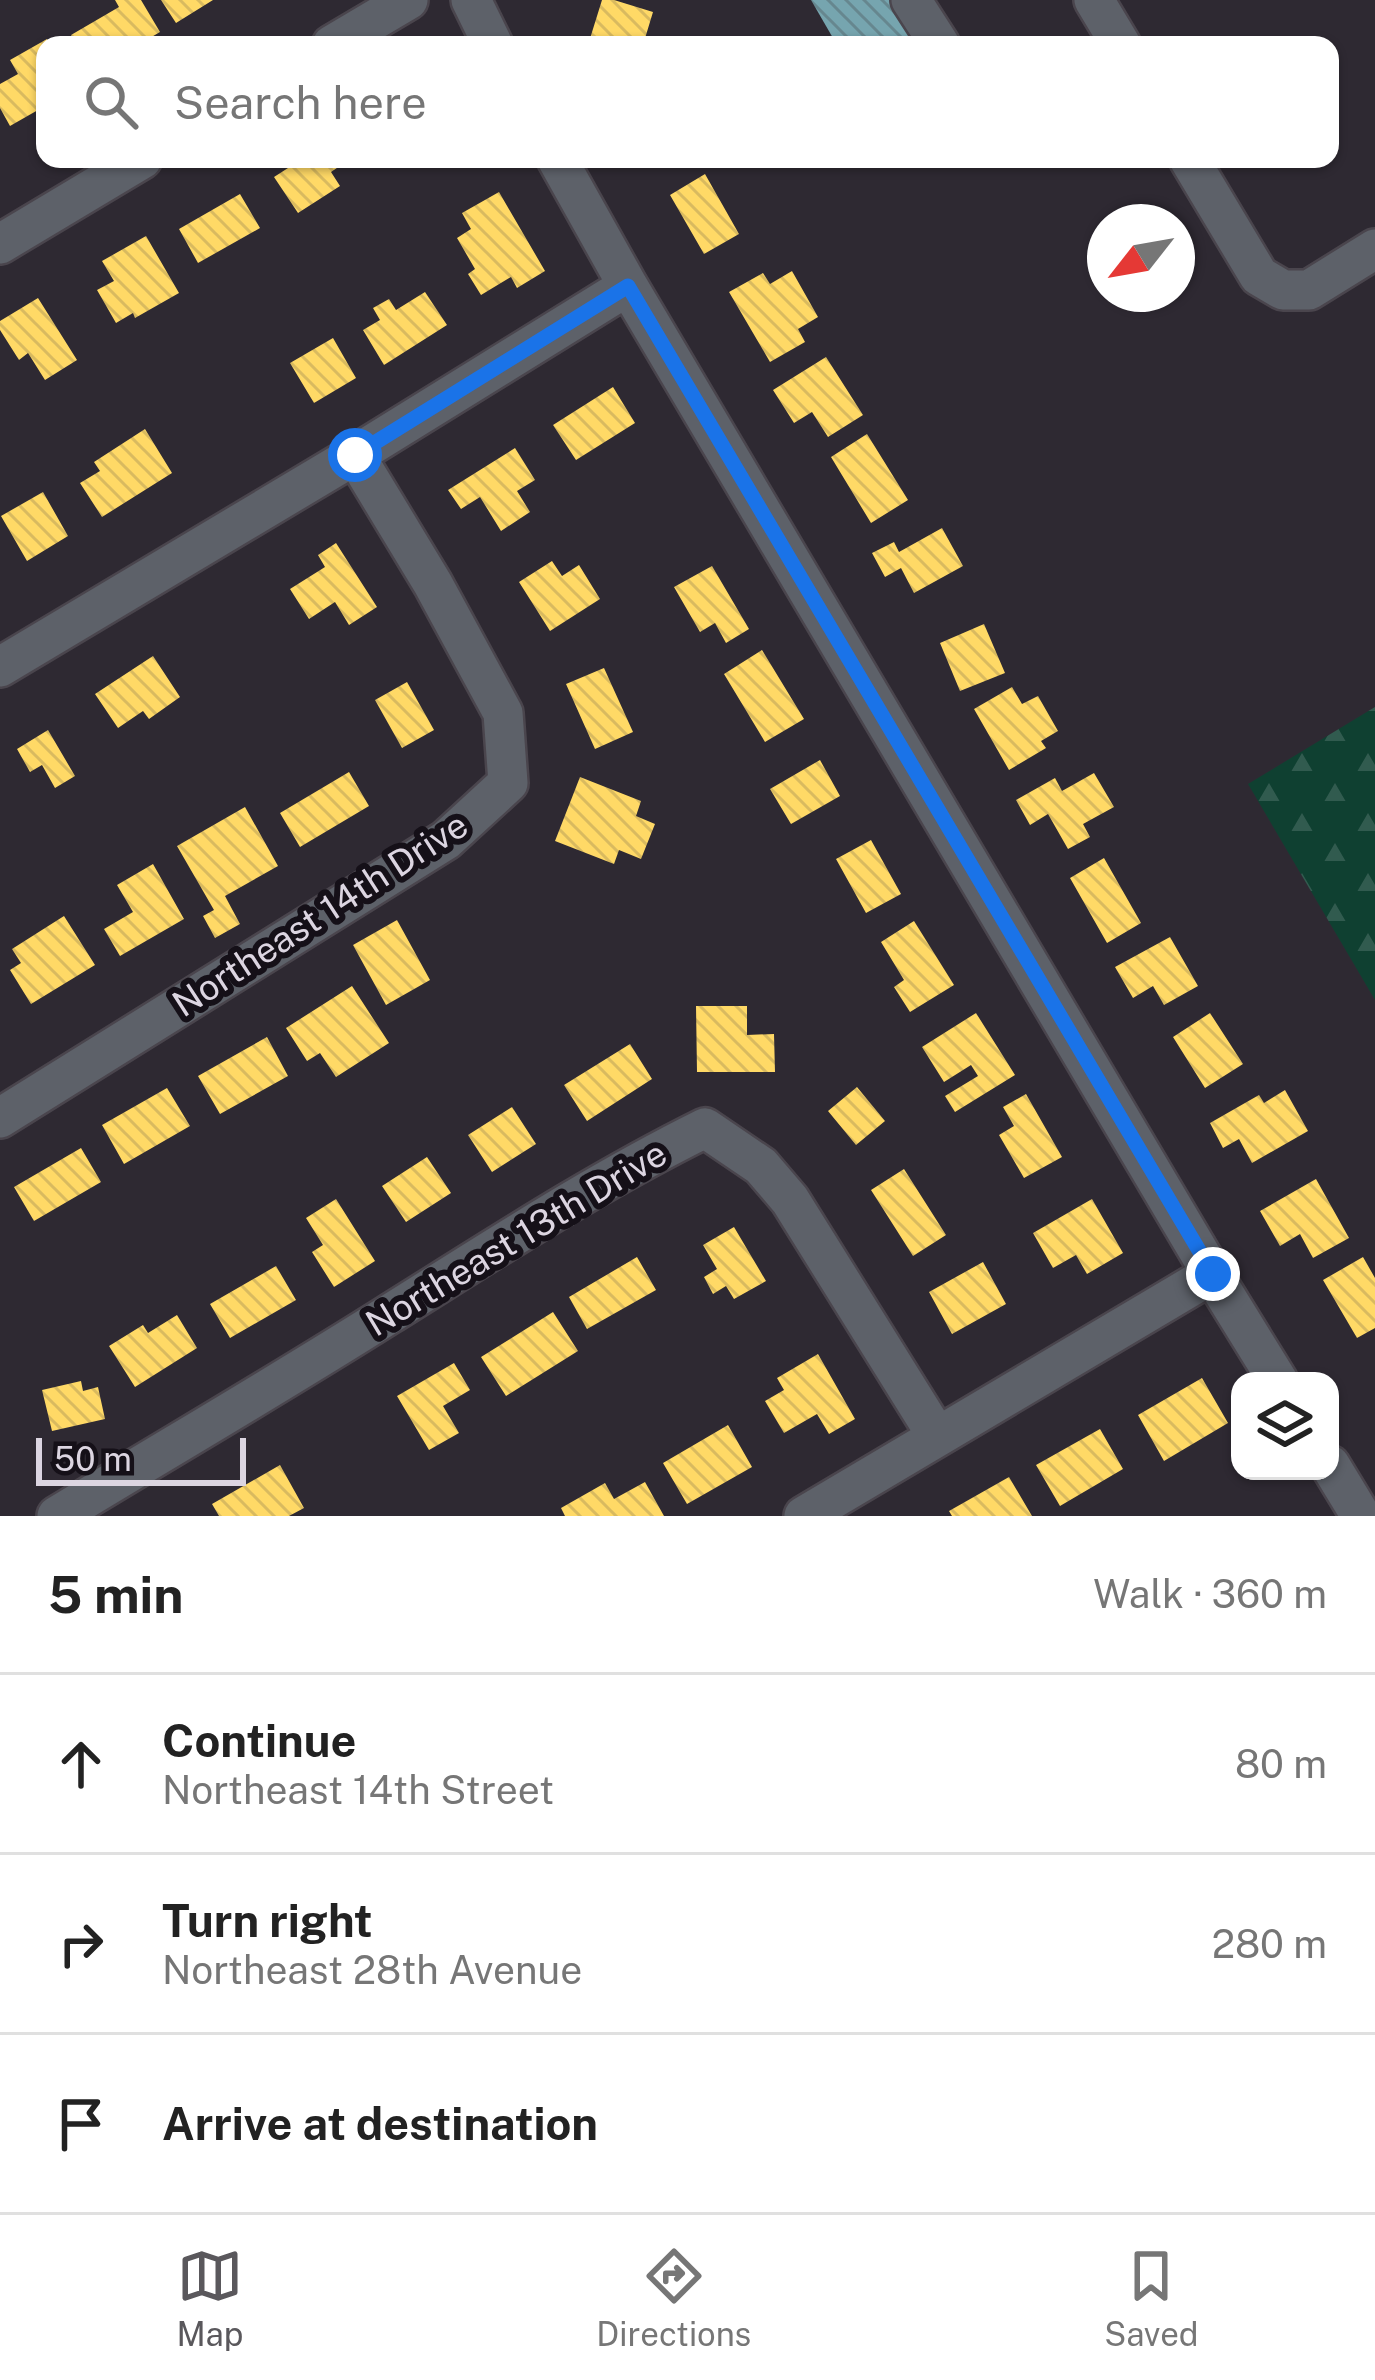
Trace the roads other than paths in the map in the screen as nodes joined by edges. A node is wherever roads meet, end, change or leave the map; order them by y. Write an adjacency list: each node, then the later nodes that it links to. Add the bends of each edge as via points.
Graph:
1 (407, 0): 5 (street)
2 (471, 0): 6 (street)
3 (911, 0): 7 (street)
4 (1094, 0): 8 (street)
5 (347, 36)
6 (489, 36)
7 (934, 36)
8 (1116, 36)
9 (127, 168): 12 (street)
10 (562, 168): 14 (street)
11 (1195, 168): 13 (street, via 1259,275 1283,290 1309,290)
12 (0, 244)
13 (1375, 250)
14 (628, 286): 15 (street); 18 (street)
15 (355, 455): 16 (street); 17 (street, Northeast 14th Drive, via 503,713 508,783 446,840)
16 (0, 668)
17 (0, 1118)
18 (1213, 1274): 19 (street); 20 (street)
19 (1273, 1372)
20 (937, 1436): 22 (street, Northeast 13th Drive, via 790,1200 761,1166 705,1128 517,1232); 23 (street)
21 (1339, 1480): 24 (street)
22 (57, 1516)
23 (803, 1516)
24 (1361, 1516)

